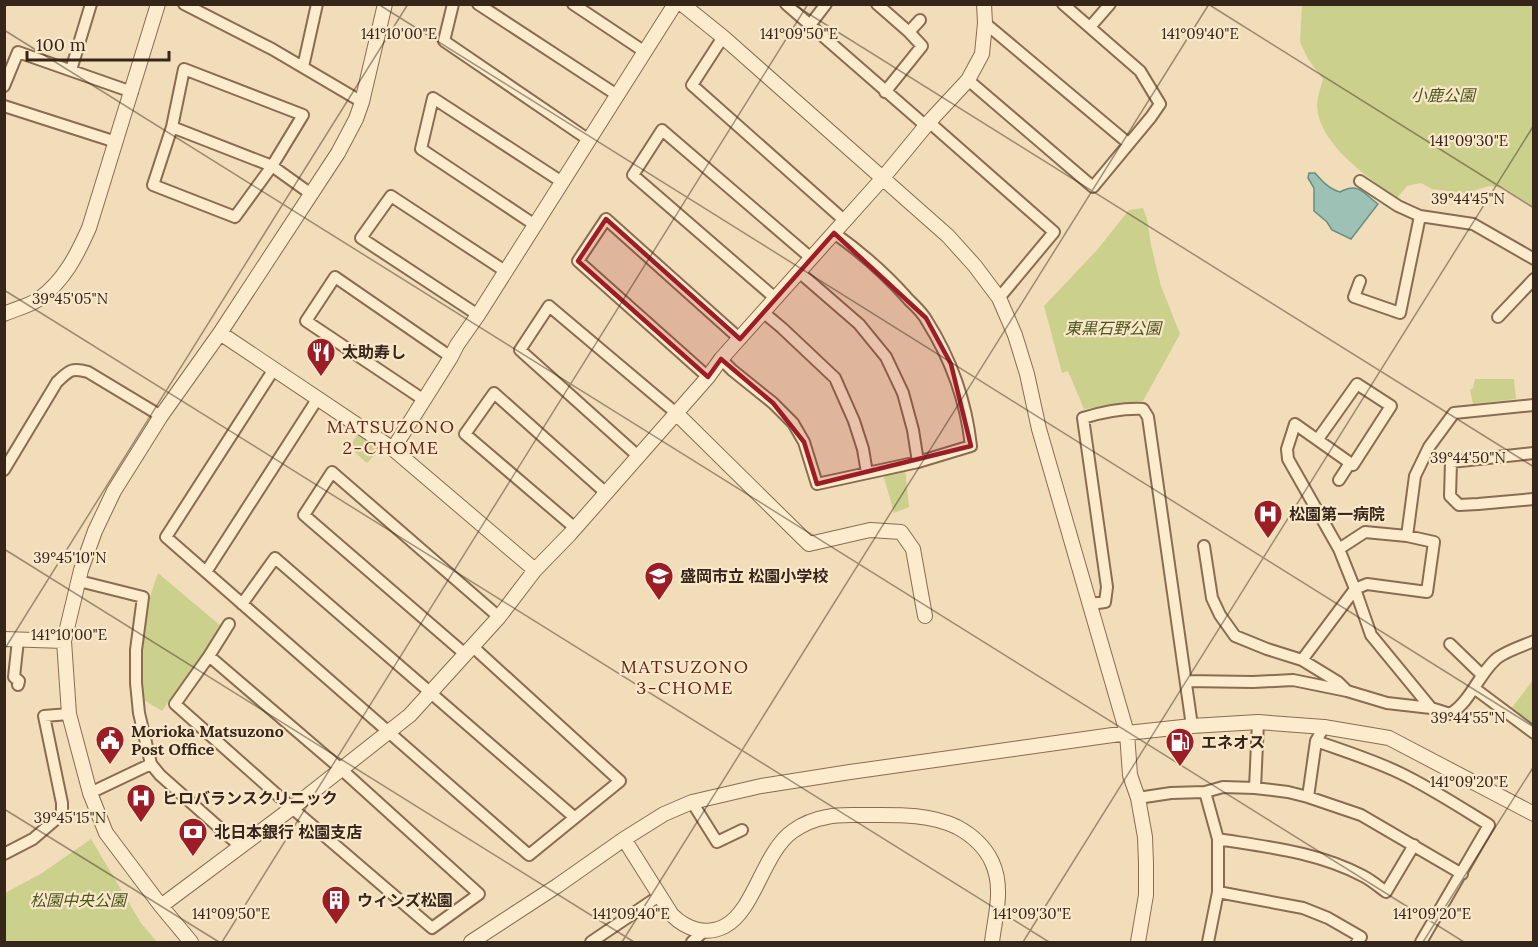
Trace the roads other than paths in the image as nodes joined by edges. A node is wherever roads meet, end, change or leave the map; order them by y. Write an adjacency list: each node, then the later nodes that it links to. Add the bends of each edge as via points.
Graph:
1 (91, 4): 25 (street)
2 (158, 4): 28 (street)
3 (184, 4): 24 (street)
4 (317, 4): 24 (street)
5 (385, 4): 31 (street)
6 (453, 4): 35 (street, via 444,41)
7 (478, 4): 30 (street)
8 (573, 4): 23 (street)
9 (675, 4): 23 (street)
10 (682, 4): 22 (street)
11 (786, 4): 19 (street)
12 (826, 4): 19 (street)
13 (877, 4): 21 (street)
14 (984, 4): 18 (street)
15 (1063, 4): 20 (street)
16 (1110, 4): 20 (street)
17 (920, 20): 21 (street)
18 (985, 23): 26 (street, via 982,54); 37 (street)
19 (810, 25): 29 (street)
20 (1090, 27): 37 (street, via 1140,70 1160,104)
21 (909, 32): 29 (street, via 922,46)
22 (723, 37): 39 (street); 44 (street, via 692,86)
23 (645, 52): 30 (street)
24 (303, 67): 31 (street)
25 (71, 70): 27 (street, via 18,52); 28 (street)
26 (968, 80): 33 (street); 37 (street, via 1093,187)
27 (4, 86)
28 (132, 92): 36 (street)
29 (885, 92): 33 (street)
30 (618, 95): 35 (street)
31 (362, 102): 42 (street, via 338,153)
32 (4, 106): 36 (street)
33 (927, 124): 39 (street); 54 (street, via 1054,232)
34 (172, 127): 38 (street); 38 (street, via 153,184 235,217); 38 (street, via 184,69 303,115)
35 (589, 140): 41 (street)
36 (116, 142): 56 (street, via 78,253 58,283 38,300)
37 (1128, 143)
38 (272, 166): 42 (street)
39 (882, 179): 44 (street); 54 (street, via 948,236)
40 (1360, 181): 43 (street)
41 (562, 182): 45 (street); 45 (street, via 433,98 421,149)
42 (311, 194): 59 (street)
43 (1420, 216): 48 (street, via 1473,224); 52 (street, via 1400,314 1354,297)
44 (845, 220): 46 (street)
45 (535, 225): 49 (street)
46 (834, 232): 47 (street); 74 (street, via 926,318 951,364 968,420 971,446)
47 (811, 258): 50 (street); 53 (street, via 662,130 633,175)
48 (1533, 259)
49 (505, 271): 57 (street); 57 (street, via 391,196 361,238)
50 (799, 272): 53 (street); 74 (street, via 859,324 886,357 914,430)
51 (1533, 279): 58 (street)
52 (1360, 281)
53 (775, 298): 55 (street)
54 (999, 298): 90 (street, via 1027,374)
55 (763, 312): 60 (street); 77 (street, via 835,378 854,421)
56 (4, 314)
57 (478, 315): 61 (street)
58 (1498, 316)
59 (220, 333): 63 (street); 69 (street)
60 (740, 339): 62 (street); 64 (street, via 606,219 578,261)
61 (451, 357): 66 (street); 66 (street, via 335,277 306,321)
62 (721, 359): 64 (street); 77 (street, via 793,423 804,442 817,484)
63 (274, 369): 65 (street); 86 (street, via 166,537)
64 (708, 377): 68 (street)
65 (318, 398): 71 (street); 86 (street)
66 (424, 400): 71 (street)
67 (1533, 405): 82 (street, via 1454,413 1429,447 1415,476)
68 (676, 413): 73 (street); 73 (street, via 549,306 520,350); 91 (street, via 809,544 870,530 901,532 913,549)
69 (161, 417): 76 (street, via 88,372 69,370 57,382); 87 (street, via 114,491 95,531)
70 (1318, 439): 75 (street); 75 (street, via 1357,384 1390,406 1353,465); 84 (street, via 1295,424 1288,459)
71 (393, 449): 85 (street)
72 (1533, 453): 80 (street, via 1451,462 1450,496 1459,505)
73 (638, 456): 79 (street)
74 (918, 462): 77 (street)
75 (1350, 463): 78 (street)
76 (4, 470)
77 (867, 473)
78 (1339, 480)
79 (606, 493): 81 (street); 81 (street, via 494,393 465,434)
80 (1533, 499)
81 (575, 528): 85 (street)
82 (1407, 536): 84 (street, via 1365,532); 88 (street, via 1434,542 1427,592 1367,584)
83 (1204, 546): 100 (street, via 1212,598 1235,636)
84 (1338, 549): 88 (street)
85 (535, 570): 92 (street)
86 (206, 572): 89 (street)
87 (79, 581): 95 (street); 116 (street, via 143,597 136,683)
88 (1355, 590): 100 (street); 107 (street, via 1371,635)
89 (242, 604): 106 (street, via 275,558); 112 (street)
90 (1090, 604): 102 (street, via 1105,602 1107,587 1083,418 1143,409 1148,417); 113 (street)
91 (925, 615)
92 (499, 617): 98 (street); 98 (street, via 332,472 304,515)
93 (229, 624): 99 (street)
94 (11, 640): 95 (street); 103 (street)
95 (64, 640): 108 (street)
96 (1533, 641): 101 (street, via 1497,658)
97 (1450, 644): 101 (street)
98 (468, 650): 106 (street); 126 (street, via 620,781)
99 (208, 656): 117 (street); 124 (street, via 175,704)
100 (1302, 660): 105 (street)
101 (1482, 675): 104 (street)
102 (1186, 681): 105 (street, via 1293,680); 110 (street)
103 (18, 686)
104 (1474, 688): 107 (street, via 1458,710 1450,714); 114 (street)
105 (1347, 691): 107 (street)
106 (430, 692): 112 (street, via 410,715); 126 (street)
107 (1431, 708)
108 (69, 714): 120 (street); 132 (street, via 45,716 62,814 33,839)
109 (1258, 723): 110 (street); 111 (street); 118 (street)
110 (1192, 726): 113 (street)
111 (1323, 727): 115 (street); 125 (street, via 1389,738)
112 (388, 731): 117 (street); 126 (street, via 529,855)
113 (1126, 733): 122 (street); 123 (street, via 761,786)
114 (1533, 733)
115 (1316, 741): 121 (street); 133 (street, via 1401,774 1489,825)
116 (151, 764): 120 (street); 131 (street)
117 (341, 769): 124 (street); 124 (street, via 479,894 432,928)
118 (1255, 788): 119 (street, via 1223,787); 121 (street)
119 (1205, 792): 122 (street); 129 (street)
120 (90, 793): 136 (street, via 106,833)
121 (1308, 797): 130 (street, via 1361,815)
122 (1138, 798): 143 (street, via 1146,863 1146,895)
123 (692, 802): 127 (street, via 717,842); 128 (street)
124 (292, 808): 131 (street)
125 (1533, 814)
126 (574, 817)
127 (742, 830)
128 (624, 839): 135 (street); 139 (street)
129 (1218, 839): 130 (street, via 1303,853 1340,865 1386,892); 134 (street)
130 (1414, 845): 133 (street)
131 (241, 847): 136 (street)
132 (4, 854)
133 (1462, 874): 146 (street)
134 (1218, 892): 144 (street); 145 (street, via 1302,908 1361,937)
135 (659, 896): 137 (street, via 679,921 690,928); 140 (street)
136 (161, 906): 138 (street)
137 (705, 930): 141 (street); 142 (street, via 719,929 738,916 776,849 807,823 827,816 916,816 957,827 975,840 993,863 999,891)
138 (191, 942)
139 (471, 942)
140 (591, 942)
141 (692, 942)
142 (992, 942)
143 (1138, 942)
144 (1208, 942)
145 (1357, 942)
146 (1421, 942)

